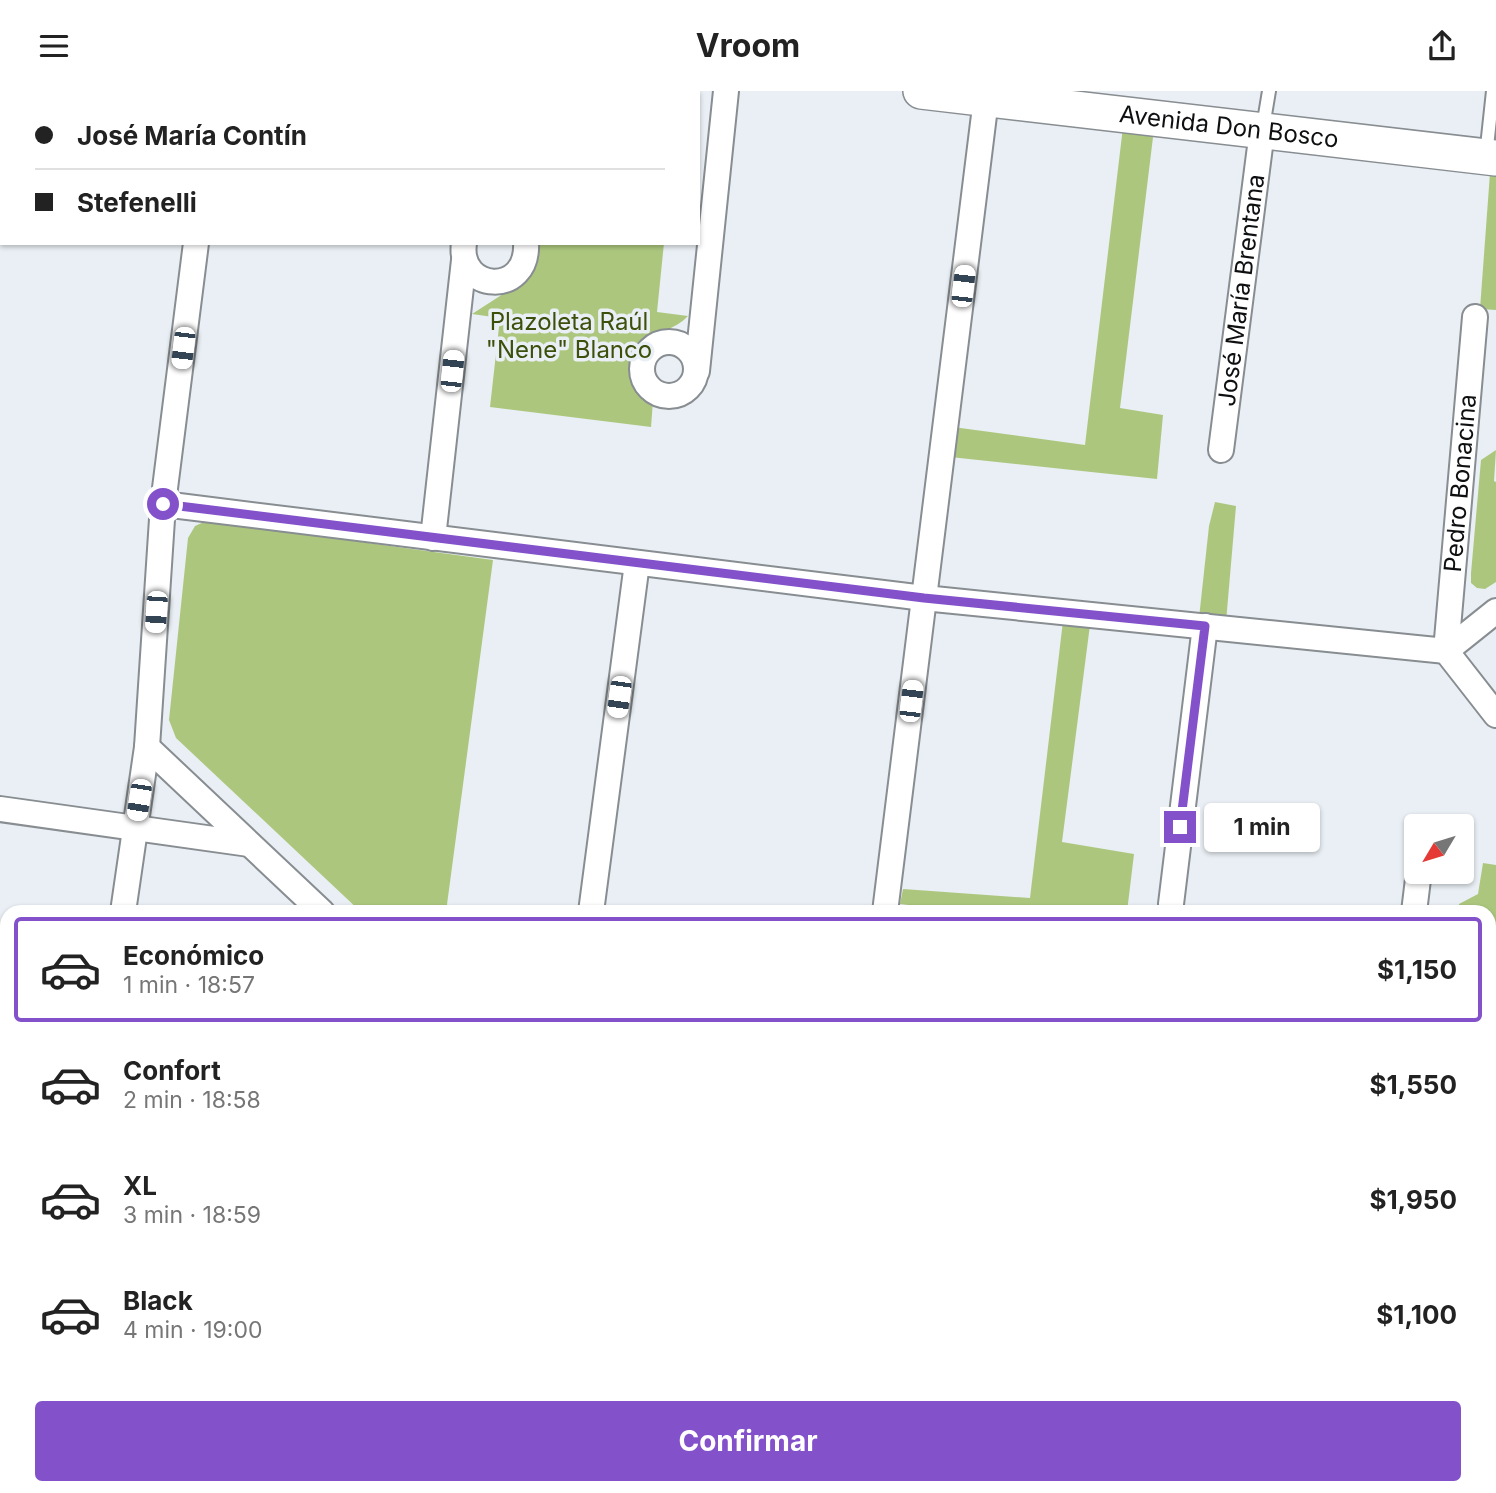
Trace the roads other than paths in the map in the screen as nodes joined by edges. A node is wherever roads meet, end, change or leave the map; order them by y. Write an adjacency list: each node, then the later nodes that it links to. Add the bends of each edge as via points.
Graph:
1 (726, 91): 12 (street)
2 (920, 91): 5 (main road, Avenida Don Bosco)
3 (1269, 91): 6 (lane)
4 (1493, 91): 7 (lane)
5 (987, 95): 6 (main road, Avenida Don Bosco); 17 (street)
6 (1262, 131): 7 (main road, Avenida Don Bosco); 13 (street, José María Brentana)
7 (1491, 157)
8 (196, 245): 14 (street)
9 (526, 245): 10 (street, via 517,274 497,282 476,276)
10 (464, 252): 15 (street)
11 (1475, 317): 20 (street, Pedro Bonacina)
12 (697, 371)
13 (1221, 450)
14 (163, 504): 15 (street); 22 (street)
15 (433, 537): 16 (street)
16 (637, 563): 17 (street); 30 (street)
17 (924, 598): 19 (street); 31 (street)
18 (1496, 611): 20 (street)
19 (1205, 626): 20 (street); 27 (street)
20 (1446, 651): 21 (street)
21 (1496, 715)
22 (147, 747): 24 (street); 25 (street)
23 (0, 809): 24 (street)
24 (135, 826): 25 (street); 28 (street)
25 (249, 844): 29 (street)
26 (1417, 884): 32 (street)
27 (1171, 904)
28 (124, 905)
29 (314, 905)
30 (592, 905)
31 (886, 905)
32 (1415, 905)

